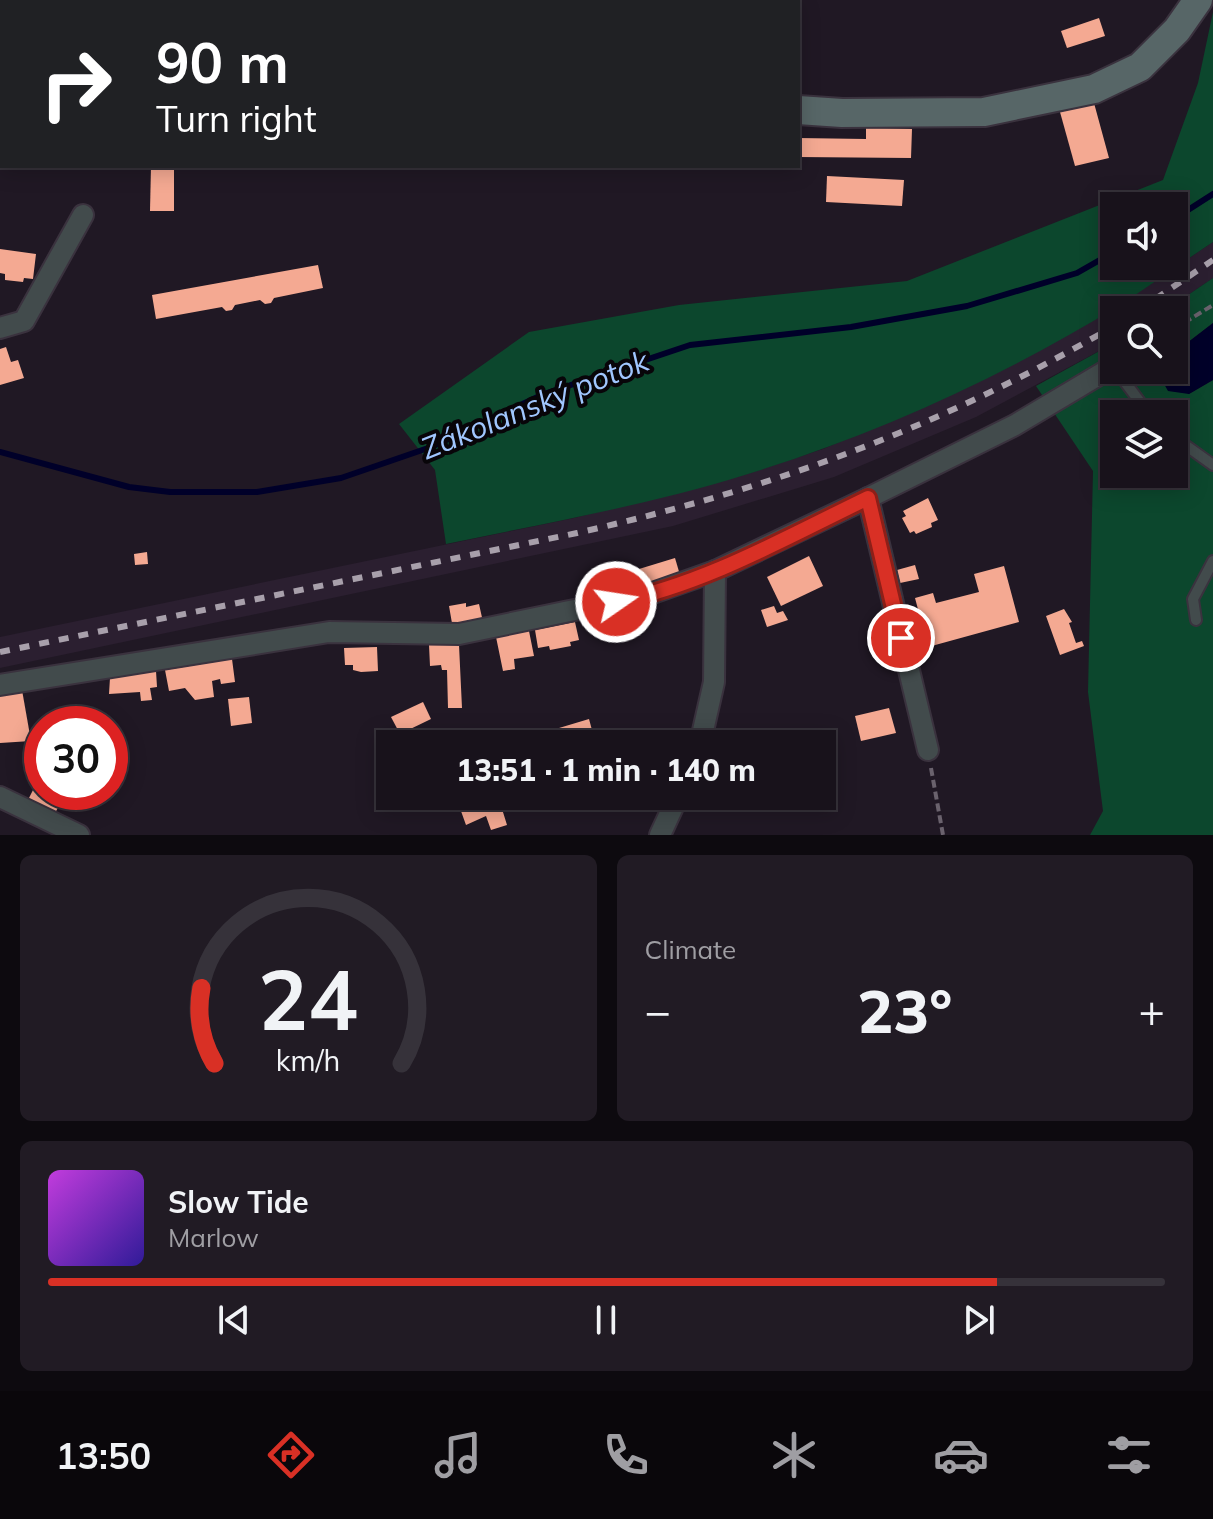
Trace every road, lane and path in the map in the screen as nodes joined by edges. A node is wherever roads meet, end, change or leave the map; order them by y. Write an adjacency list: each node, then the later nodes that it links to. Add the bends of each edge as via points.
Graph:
1 (1198, 0): 2 (main road, via 1140,67 1094,89 984,112)
2 (800, 110)
3 (83, 215): 6 (street, via 24,321)
4 (1213, 305): 5 (path)
5 (1188, 320)
6 (0, 328)
7 (1100, 377): 10 (street)
8 (1188, 447): 9 (lane)
9 (1213, 465)
10 (868, 498): 12 (street); 16 (street)
11 (1213, 561): 13 (lane, via 1193,599)
12 (715, 571): 14 (street, via 647,595 459,634 329,632); 15 (street, via 714,682)
13 (1196, 620)
14 (0, 685)
15 (703, 730)
16 (928, 750): 21 (path)
17 (0, 797): 19 (street)
18 (672, 810): 20 (street)
19 (79, 835)
20 (660, 835)
21 (943, 835)

